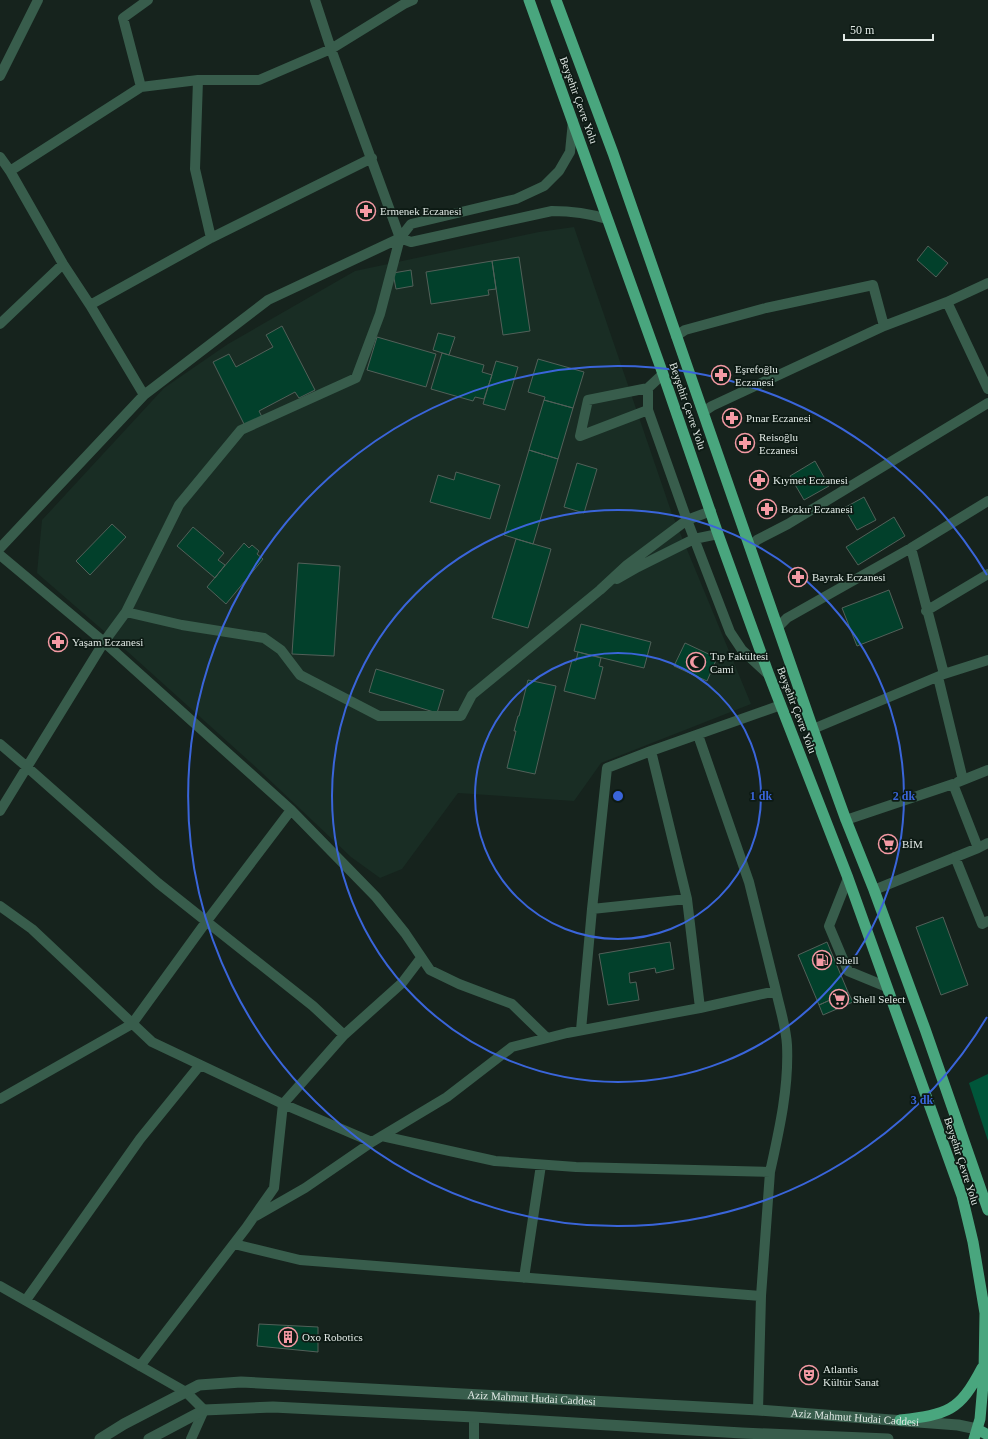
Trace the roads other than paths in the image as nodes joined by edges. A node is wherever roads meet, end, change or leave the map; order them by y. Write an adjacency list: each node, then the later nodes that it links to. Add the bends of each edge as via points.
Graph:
1 (38, 0): 8 (street)
2 (148, 0): 10 (street, via 123,18)
3 (315, 0): 7 (street)
4 (413, 0): 7 (street)
5 (529, 0): 11 (highway, Beyşehir Çevre Yolu)
6 (556, 0): 24 (highway, Beyşehir Çevre Yolu, via 613,153)
7 (331, 49): 9 (street, via 260,80); 13 (street)
8 (0, 76)
9 (198, 80): 10 (street); 16 (street, via 195,169)
10 (141, 87): 14 (street)
11 (573, 121): 15 (highway, Beyşehir Çevre Yolu); 17 (street, via 570,152 559,171 544,186 516,199 411,224)
12 (0, 157): 14 (street)
13 (372, 158): 16 (street); 17 (street)
14 (10, 171): 18 (street)
15 (607, 219): 17 (street, via 588,213 552,211 411,242); 25 (highway, Beyşehir Çevre Yolu)
16 (211, 238): 21 (street)
17 (400, 238): 28 (street, via 268,300); 44 (street, via 380,314 356,378 241,430 179,505)
18 (63, 264): 21 (street); 22 (street)
19 (988, 283): 20 (street)
20 (947, 302): 23 (street); 27 (street)
21 (90, 305): 28 (street)
22 (0, 324)
23 (884, 326): 24 (street, via 873,285 766,308 685,330); 31 (street)
24 (676, 336): 31 (highway, Beyşehir Çevre Yolu)
25 (663, 374): 26 (street); 33 (highway, Beyşehir Çevre Yolu)
26 (648, 388): 30 (street); 30 (street, via 588,400 580,436)
27 (988, 389)
28 (144, 395): 38 (street)
29 (988, 403): 37 (street, via 788,524 757,540)
30 (648, 410): 34 (street)
31 (703, 412): 37 (highway, Beyşehir Çevre Yolu)
32 (988, 501): 39 (street)
33 (711, 511): 34 (street); 35 (highway, Beyşehir Çevre Yolu)
34 (687, 520): 36 (street); 42 (street, via 627,565)
35 (718, 534): 36 (street); 48 (highway, Beyşehir Çevre Yolu)
36 (694, 539): 42 (street, via 638,567); 48 (street, via 730,632 742,650)
37 (750, 547): 45 (highway, Beyşehir Çevre Yolu)
38 (0, 548)
39 (911, 548): 43 (street); 45 (street, via 787,618)
40 (0, 555): 46 (street)
41 (988, 574): 43 (street)
42 (600, 590): 44 (street, via 472,695 461,716 379,716 300,676 281,650 264,638 182,625)
43 (926, 611): 49 (street)
44 (126, 612): 46 (street)
45 (778, 627): 51 (highway, Beyşehir Çevre Yolu)
46 (104, 642): 55 (street); 59 (street)
47 (988, 660): 49 (street)
48 (769, 675): 50 (highway, Beyşehir Çevre Yolu)
49 (941, 676): 51 (street); 57 (street)
50 (781, 705): 52 (street); 65 (highway, Beyşehir Çevre Yolu)
51 (813, 729): 61 (highway, Beyşehir Çevre Yolu)
52 (698, 735): 54 (street); 74 (street, via 749,882)
53 (0, 744): 55 (street)
54 (651, 751): 67 (street); 69 (street, via 607,768)
55 (27, 767): 60 (street); 71 (street)
56 (988, 770): 57 (street)
57 (963, 780): 58 (street)
58 (953, 784): 61 (street); 63 (street)
59 (291, 810): 71 (street); 72 (street, via 376,897)
60 (0, 811)
61 (846, 820): 66 (highway, Beyşehir Çevre Yolu)
62 (988, 843): 63 (street)
63 (978, 848): 64 (street)
64 (955, 857): 66 (street); 70 (street, via 982,924)
65 (848, 878): 73 (highway, Beyşehir Çevre Yolu); 73 (street, via 829,926 848,971)
66 (874, 890): 87 (highway, Beyşehir Çevre Yolu)
67 (687, 898): 69 (street); 75 (street)
68 (0, 906): 76 (street, via 32,929)
69 (592, 909): 77 (street)
70 (988, 921)
71 (206, 922): 76 (street); 78 (street, via 313,1006)
72 (421, 958): 78 (street, via 402,983); 79 (street, via 430,970 512,1004)
73 (887, 987): 94 (highway, Beyşehir Çevre Yolu, via 962,1196 985,1313)
74 (776, 991): 75 (street); 86 (street, via 787,1044 786,1084)
75 (700, 1008): 77 (street)
76 (132, 1024): 80 (street, via 152,1042); 81 (street)
77 (581, 1030): 79 (street)
78 (344, 1035): 82 (street)
79 (547, 1038): 83 (street, via 512,1047 447,1097)
80 (200, 1065): 82 (street); 93 (street, via 140,1140)
81 (0, 1099)
82 (283, 1104): 84 (street); 88 (street, via 274,1188)
83 (382, 1136): 84 (street); 85 (street, via 495,1161)
84 (372, 1142): 88 (street, via 305,1188)
85 (541, 1165): 86 (street); 90 (street)
86 (770, 1172): 92 (street)
87 (988, 1210)
88 (253, 1218): 89 (street)
89 (234, 1244): 90 (street, via 300,1260); 95 (street)
90 (524, 1278): 92 (street)
91 (0, 1286): 93 (street)
92 (761, 1296): 98 (street)
93 (26, 1300): 95 (street)
94 (986, 1362): 100 (highway, via 961,1402 931,1416); 101 (highway, Beyşehir Çevre Yolu, via 980,1419)
95 (140, 1366): 96 (street)
96 (186, 1392): 97 (street); 98 (street, Aziz Mahmut Hudai Caddesi, via 200,1385 241,1382); 104 (street, Aziz Mahmut Hudai Caddesi)
97 (204, 1410): 99 (street, Aziz Mahmut Hudai Caddesi, via 274,1407); 105 (street, Aziz Mahmut Hudai Caddesi); 106 (street)
98 (758, 1410): 100 (street, Aziz Mahmut Hudai Caddesi)
99 (474, 1417): 103 (street, Aziz Mahmut Hudai Caddesi); 107 (street)
100 (900, 1420): 101 (street, Aziz Mahmut Hudai Caddesi, via 958,1425)
101 (975, 1434): 102 (highway)
102 (988, 1435)
103 (741, 1436): 108 (street, Aziz Mahmut Hudai Caddesi)
104 (100, 1439)
105 (149, 1439)
106 (191, 1439)
107 (474, 1439)
108 (888, 1439)

